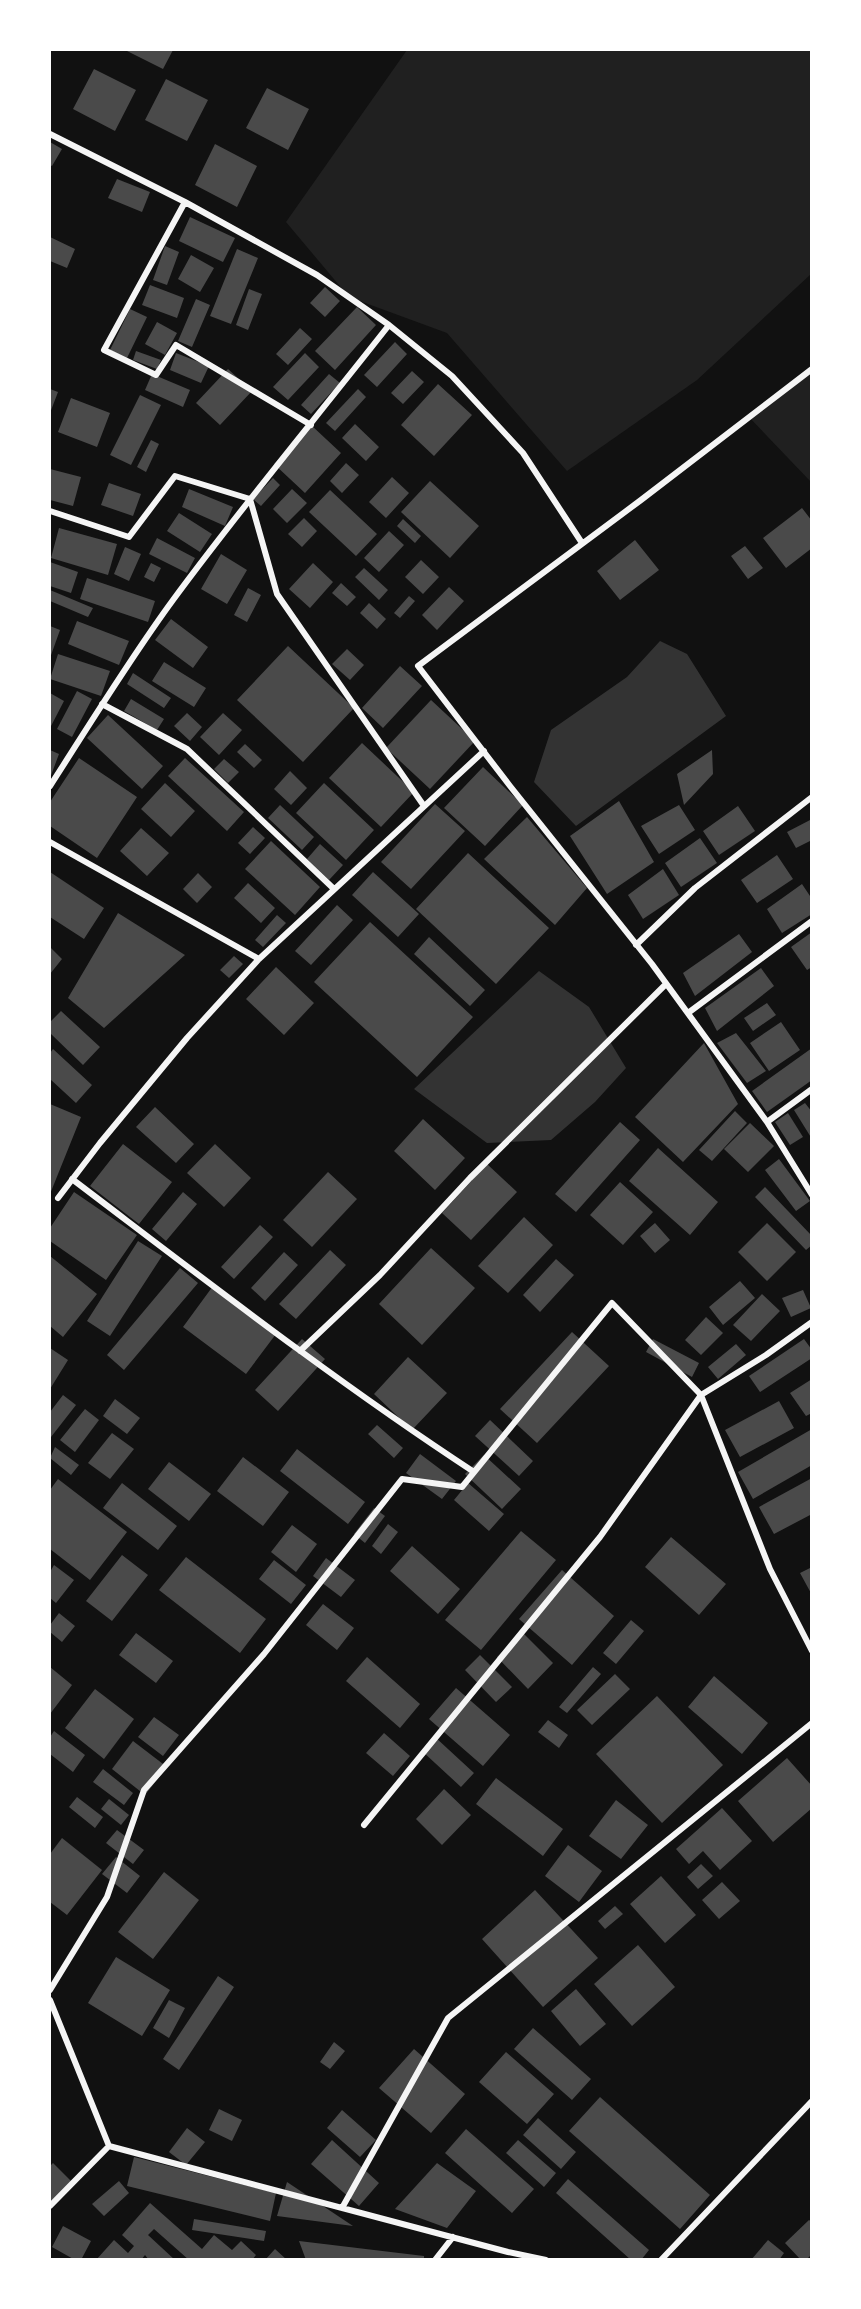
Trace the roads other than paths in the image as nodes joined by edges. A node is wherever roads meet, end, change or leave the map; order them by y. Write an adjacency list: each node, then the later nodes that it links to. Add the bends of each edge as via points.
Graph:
1 (50, 134): 2 (street)
2 (185, 202): 3 (street, via 317,275); 5 (street, via 104,350 156,375 176,345)
3 (389, 325): 5 (street); 8 (street, via 452,376 523,453)
4 (812, 369): 8 (street)
5 (311, 425): 6 (street)
6 (250, 499): 7 (street, via 175,476 129,537); 9 (street, via 172,601); 13 (street, via 277,594)
7 (50, 513)
8 (582, 543): 10 (street, via 418,666)
9 (102, 704): 11 (street); 15 (street, via 188,749)
10 (483, 751): 13 (street); 17 (street)
11 (50, 786)
12 (812, 797): 17 (street, via 695,888)
13 (424, 806): 15 (street)
14 (50, 842): 18 (street)
15 (334, 890): 18 (street)
16 (812, 921): 20 (street)
17 (636, 945): 19 (street)
18 (259, 959): 23 (street, via 187,1038)
19 (666, 984): 20 (street); 27 (street)
20 (688, 1014): 22 (street)
21 (812, 1089): 22 (street)
22 (767, 1122): 24 (street)
23 (72, 1179): 25 (street); 27 (street)
24 (812, 1195)
25 (58, 1198)
26 (812, 1322): 28 (street, via 766,1356)
27 (300, 1351): 29 (street)
28 (701, 1395): 29 (street, via 612,1303); 30 (street, via 770,1569); 32 (street, via 600,1537)
29 (474, 1472): 33 (street, via 462,1487 402,1479 264,1654 144,1790 107,1897)
30 (812, 1651)
31 (812, 1723): 38 (street, via 448,2018)
32 (364, 1826)
33 (50, 1990)
34 (50, 2000): 36 (street)
35 (812, 2101): 42 (street)
36 (109, 2146): 37 (street); 38 (street)
37 (50, 2206)
38 (342, 2208): 39 (street)
39 (453, 2237): 40 (street); 41 (street)
40 (435, 2259)
41 (546, 2259)
42 (661, 2259)

